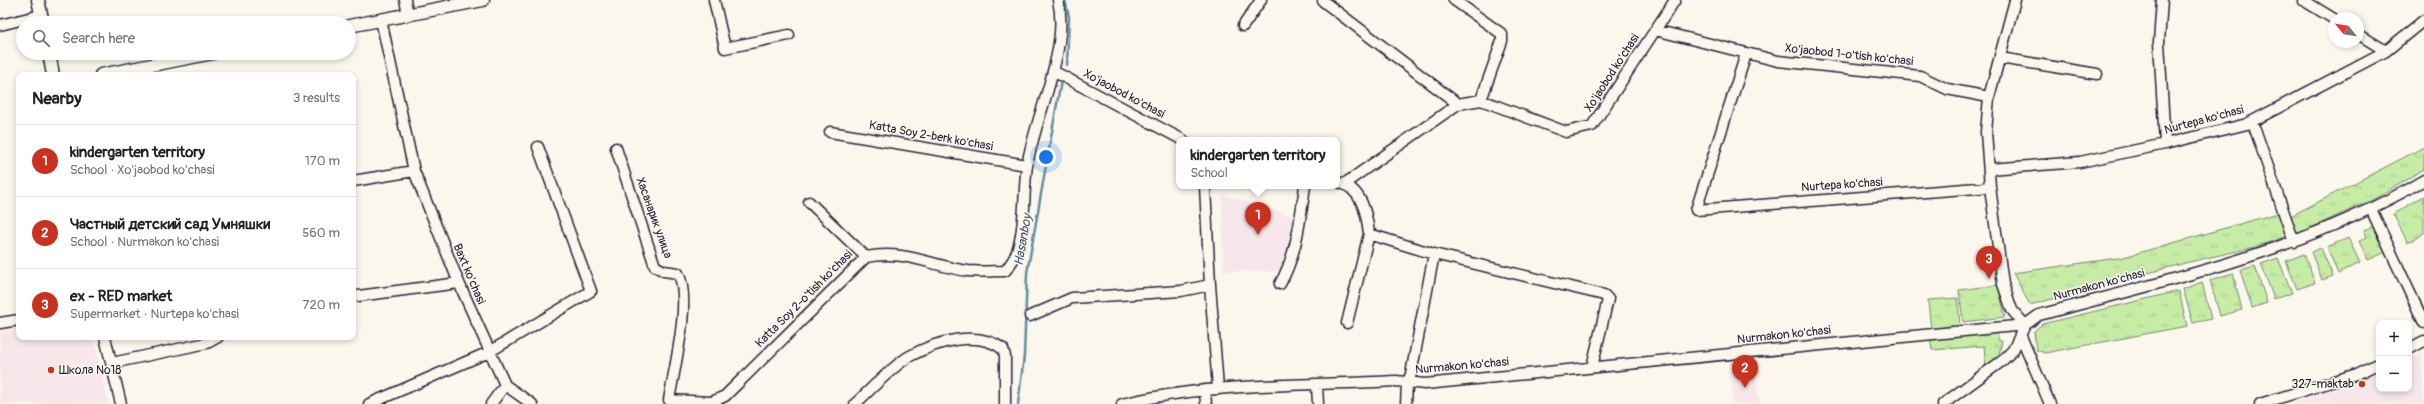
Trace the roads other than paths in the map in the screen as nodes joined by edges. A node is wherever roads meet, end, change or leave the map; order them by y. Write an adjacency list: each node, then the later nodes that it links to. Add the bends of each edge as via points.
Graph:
1 (38, 0): 15 (main road)
2 (405, 0): 13 (street)
3 (483, 0): 13 (main road)
4 (714, 0): 23 (street, via 725,48)
5 (1058, 0): 30 (street, Katta Soy 2-o'tish ko'chasi, via 1061,21)
6 (1261, 0): 21 (street)
7 (1323, 0): 36 (street)
8 (1454, 0): 35 (street, via 1502,34 1502,41)
9 (1675, 0): 22 (street, Xo'jaobod ko'chasi)
10 (2015, 0): 27 (street)
11 (2162, 0): 40 (street, via 2159,42)
12 (2303, 0): 14 (street)
13 (408, 14): 16 (main road)
14 (2328, 15)
15 (41, 16)
16 (381, 20): 20 (main road); 45 (street, Baxt ko'chasi)
17 (2424, 20): 25 (street, Nurtepa ko'chasi)
18 (16, 23): 19 (street)
19 (0, 25)
20 (356, 25)
21 (1243, 26)
22 (1655, 30): 26 (street, Xo'jaobod 1-o'tish ko'chasi); 35 (street, Xo'jaobod ko'chasi, via 1592,126 1566,132)
23 (789, 35)
24 (2364, 38): 25 (street)
25 (2386, 51): 40 (street, Nurtepa ko'chasi, via 2247,124)
26 (1746, 54): 34 (street, Xo'jaobod 1-o'tish ko'chasi, via 1778,61 1920,76 1947,90); 49 (street, Nurtepa ko'chasi, via 1696,210)
27 (2000, 58): 33 (street); 34 (street)
28 (50, 60): 31 (main road)
29 (177, 60): 32 (main road)
30 (1053, 71): 39 (street, Xo'jaobod ko'chasi); 43 (street, Katta Soy 2-o'tish ko'chasi, via 1037,119)
31 (52, 72)
32 (116, 72)
33 (2097, 74)
34 (1989, 97): 44 (street, via 1986,132)
35 (1481, 100): 36 (street)
36 (1458, 104): 48 (street)
37 (2255, 129): 55 (street)
38 (830, 132): 43 (street, Katta Soy 2-berk ko'chasi)
39 (1177, 137)
40 (2165, 144): 44 (street, Nurtepa ko'chasi, via 2080,162)
41 (538, 147): 72 (street, via 591,291)
42 (616, 148): 81 (street, Хасанарик улица, via 655,266 664,271 678,273 682,279 684,304)
43 (1027, 166): 57 (street, Katta Soy 2-o'tish ko'chasi, via 1019,246 1013,262 1005,271 968,271 908,255 883,253)
44 (1989, 169): 49 (street)
45 (414, 171): 47 (street); 58 (street, Baxt ko'chasi)
46 (2424, 180): 53 (street, Nurmakon ko'chasi)
47 (356, 181)
48 (1340, 183): 54 (street, via 1355,193 1364,206)
49 (1990, 187): 67 (street, via 2003,284 2012,310)
50 (1205, 189): 60 (street)
51 (1305, 189): 59 (street, via 1295,249 1290,266)
52 (809, 202): 57 (street)
53 (2371, 209): 55 (street, Nurmakon ko'chasi); 66 (street)
54 (1369, 234): 56 (street); 65 (street)
55 (2294, 242): 67 (street, Nurmakon ko'chasi, via 2166,281 2039,315)
56 (1434, 254): 75 (street, via 1604,295 1608,299); 76 (street)
57 (866, 257): 82 (street, Katta Soy 2-o'tish ko'chasi, via 725,396)
58 (459, 283): 61 (street); 72 (street, Baxt ko'chasi)
59 (1280, 284)
60 (1210, 285): 62 (street, via 1181,291 1072,298); 79 (street)
61 (358, 296)
62 (1030, 316)
63 (16, 320): 64 (street)
64 (0, 323)
65 (1347, 323)
66 (2424, 323)
67 (2023, 330): 75 (street, Nurmakon ko'chasi); 93 (street, via 2013,350 2002,361); 94 (street)
68 (106, 340): 73 (street)
69 (212, 340): 73 (street)
70 (2424, 341): 71 (street)
71 (2412, 347)
72 (489, 352): 77 (street, Baxt ko'chasi); 84 (street)
73 (112, 363): 83 (street)
74 (2376, 364): 95 (street, via 2357,374)
75 (1592, 367): 76 (street, Nurmakon ko'chasi)
76 (1407, 384): 78 (street, Nurmakon ko'chasi, via 1396,380); 92 (street)
77 (505, 385): 85 (street); 86 (street, Baxt ko'chasi)
78 (1317, 385): 79 (street, Nurmakon ko'chasi); 91 (street)
79 (1218, 388): 80 (street, Nurmakon ko'chasi)
80 (1205, 390): 89 (street, Nurmakon ko'chasi, via 1160,394); 90 (street)
81 (667, 402): 82 (street, Katta Soy 2-o'tish ko'chasi)
82 (713, 403)
83 (121, 404)
84 (369, 404)
85 (492, 404)
86 (532, 404)
87 (855, 404): 88 (street, via 910,356 947,342 967,338 991,342 1003,349)
88 (1005, 404)
89 (1122, 404)
90 (1206, 404)
91 (1318, 404)
92 (1406, 404)
93 (1944, 404)
94 (2050, 404)
95 (2260, 404)

